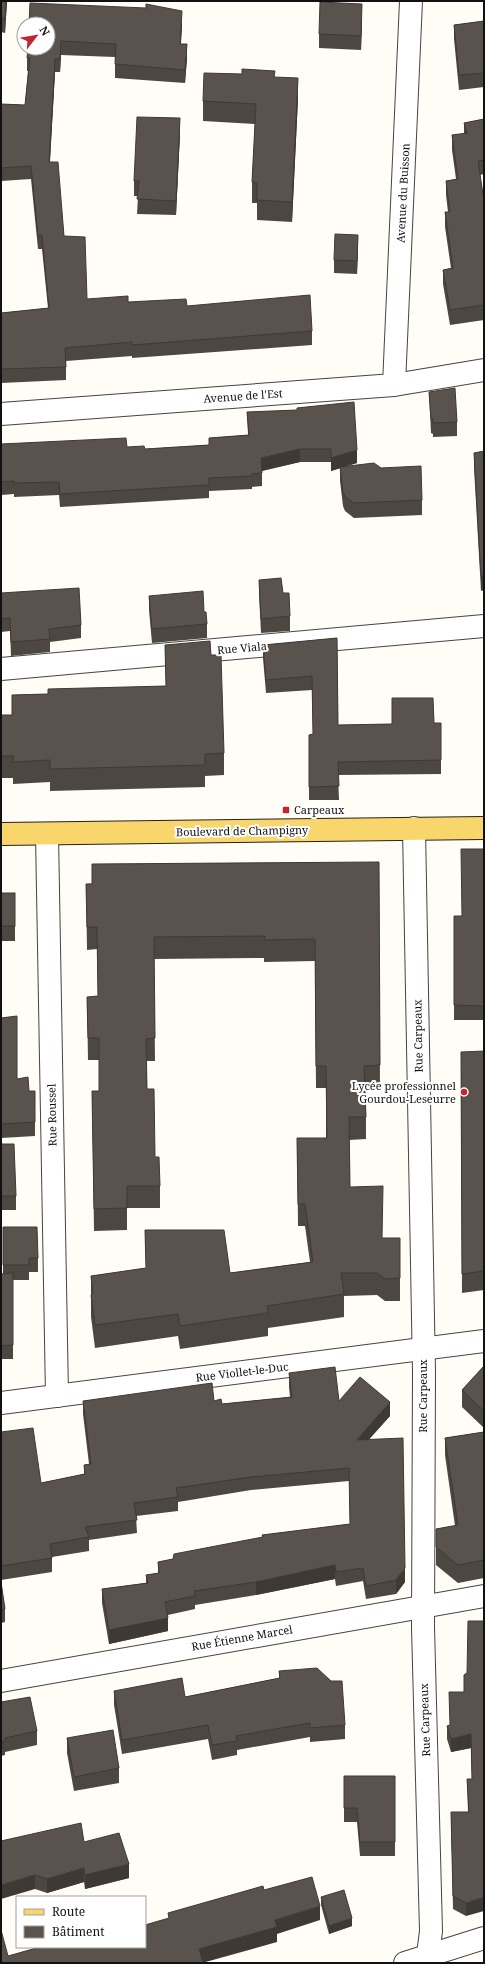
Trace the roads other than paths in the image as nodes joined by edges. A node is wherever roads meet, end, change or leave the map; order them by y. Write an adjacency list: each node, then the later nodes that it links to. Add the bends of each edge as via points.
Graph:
1 (411, 1): 3 (street, Avenue du Buisson)
2 (484, 370): 3 (street, Avenue de l'Est)
3 (394, 385): 4 (street, Avenue de l'Est)
4 (1, 414)
5 (484, 626): 6 (street, Rue Viala)
6 (1, 669)
7 (414, 828): 8 (main road, Boulevard de Champigny); 10 (main road, Boulevard de Champigny); 12 (street, Rue Carpeaux)
8 (484, 828)
9 (1, 834): 10 (main road, Boulevard de Champigny)
10 (47, 834): 13 (street, Rue Roussel)
11 (484, 1340): 12 (street, Rue Viollet-le-Duc)
12 (424, 1348): 13 (street, Rue Viollet-le-Duc); 16 (street, Rue Carpeaux)
13 (57, 1396): 14 (street, Rue Viollet-le-Duc)
14 (1, 1403)
15 (484, 1596): 16 (street, Rue Étienne Marcel)
16 (423, 1607): 17 (street, Rue Étienne Marcel); 19 (street, Rue Carpeaux, via 431,1931)
17 (1, 1681)
18 (484, 1938): 19 (street)
19 (428, 1959): 20 (street)
20 (405, 1963)

